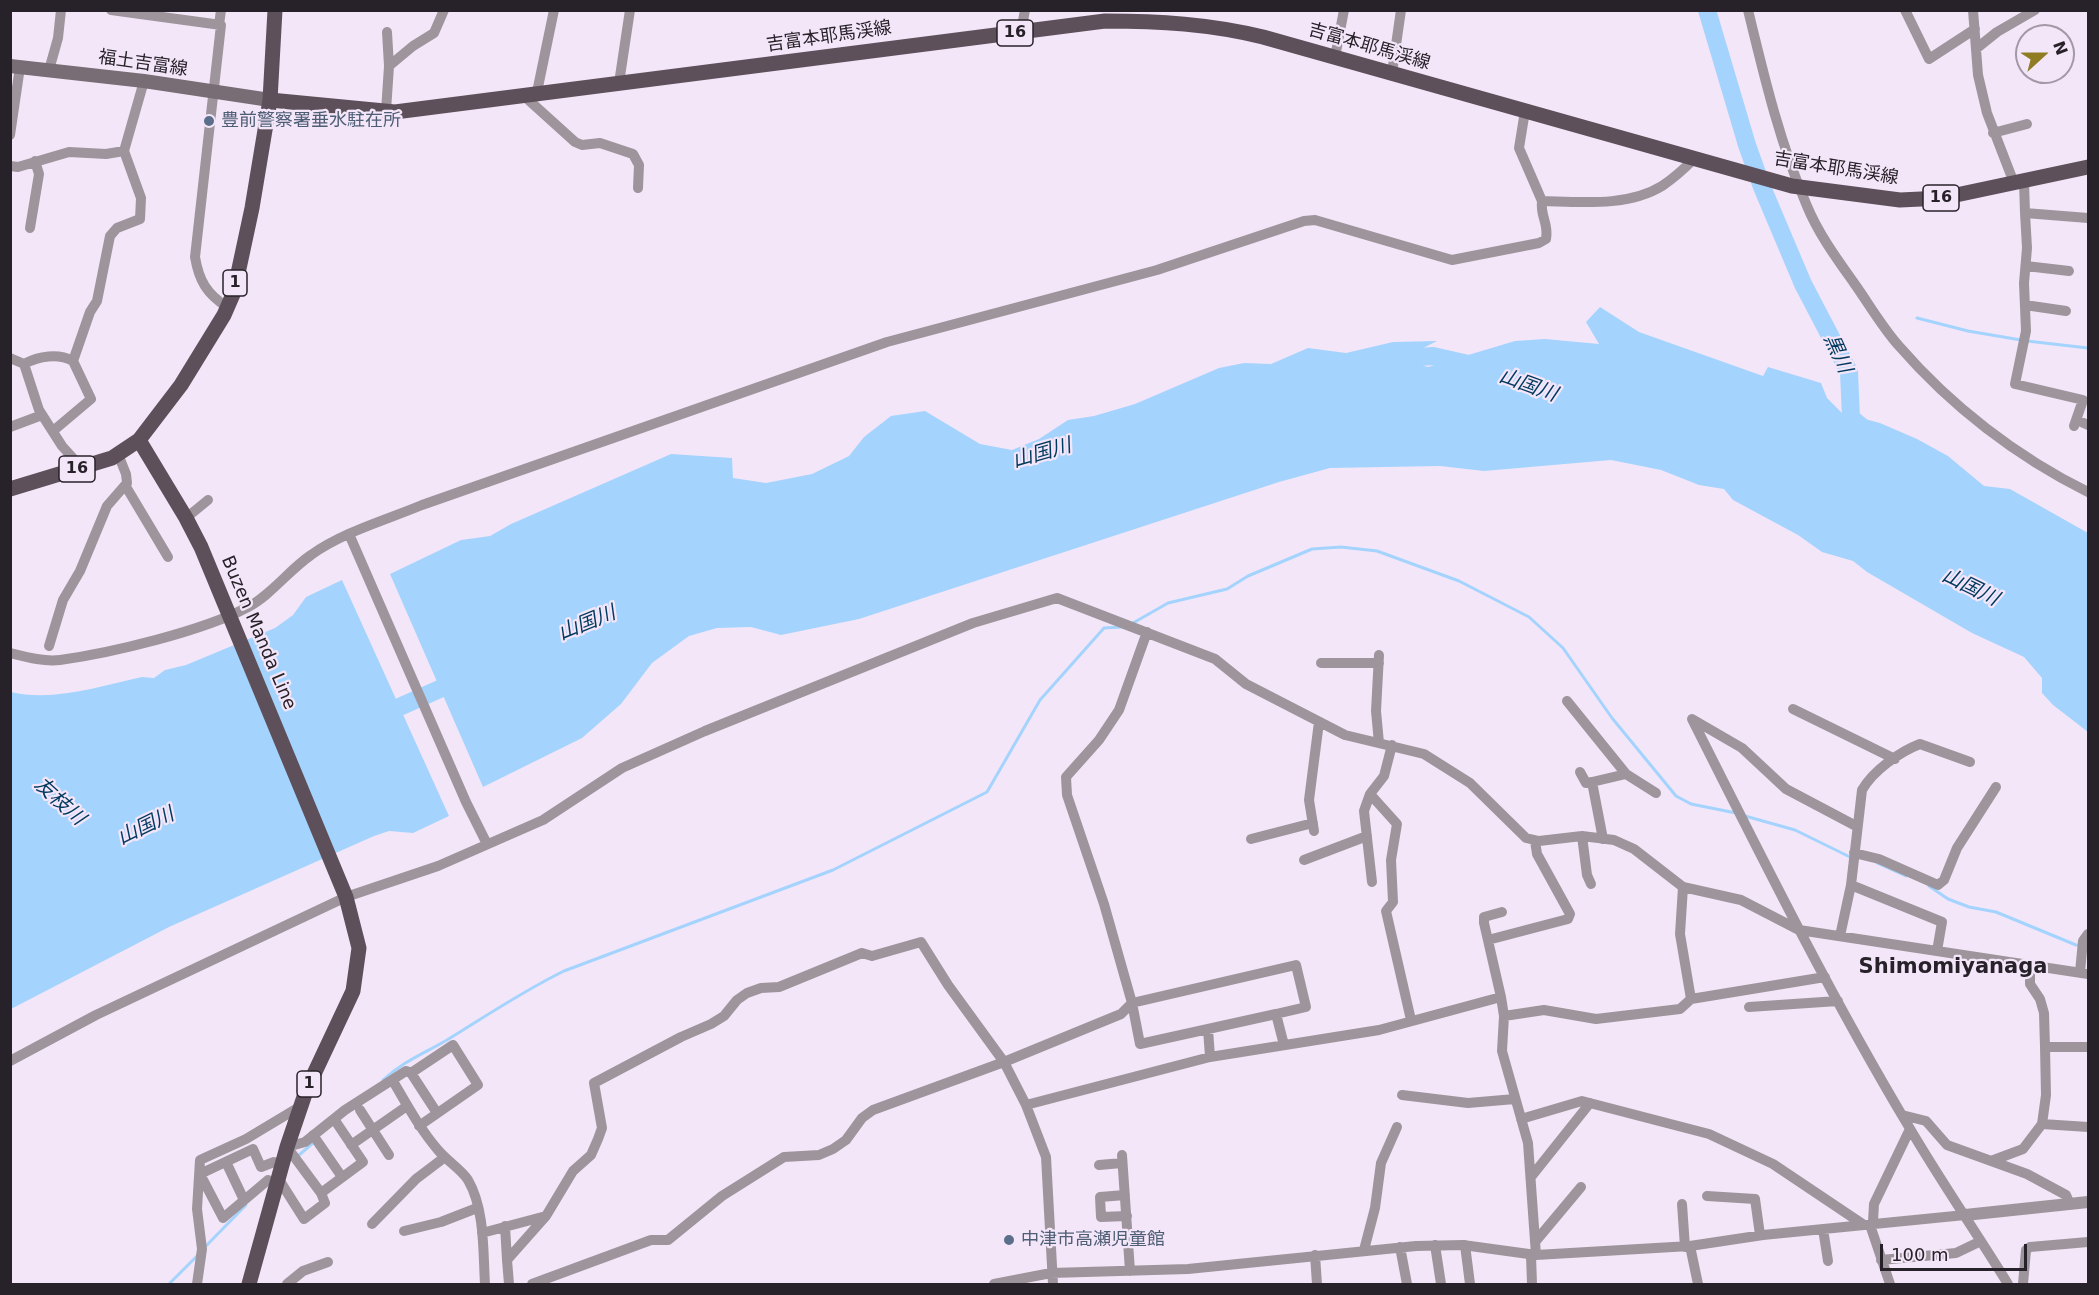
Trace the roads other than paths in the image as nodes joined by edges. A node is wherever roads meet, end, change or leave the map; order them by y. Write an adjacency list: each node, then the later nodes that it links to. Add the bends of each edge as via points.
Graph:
1 (61, 10): 26 (street)
2 (111, 10): 16 (street)
3 (208, 10): 17 (street)
4 (221, 10): 18 (street)
5 (275, 10): 32 (main road, 1)
6 (444, 10): 24 (street, via 434,33)
7 (554, 10): 31 (street)
8 (630, 10): 29 (street)
9 (1025, 10): 21 (street)
10 (1344, 10): 23 (street)
11 (1401, 10): 27 (street)
12 (1748, 10): 44 (street)
13 (1905, 10): 19 (street, via 1929,59)
14 (1973, 10): 19 (street)
15 (2035, 10): 22 (street)
16 (159, 14): 17 (street)
17 (206, 23): 18 (street)
18 (219, 25): 30 (street)
19 (1975, 29): 22 (street)
20 (387, 32): 24 (street)
21 (1021, 33): 23 (main road, 吉富本耶馬渓線 / 16, via 1105,21 1187,23 1245,33); 29 (main road, 吉富本耶馬渓線 / 16)
22 (1977, 48): 36 (street, via 1978,75)
23 (1335, 57): 27 (main road, 吉富本耶馬渓線 / 16)
24 (389, 66): 33 (street)
25 (15, 67): 26 (main road, 福土吉富線); 37 (street)
26 (49, 70): 28 (main road, 福土吉富線)
27 (1392, 73): 34 (main road, 吉富本耶馬渓線 / 16)
28 (144, 81): 30 (main road, 福土吉富線); 38 (street)
29 (619, 83): 31 (main road, 吉富本耶馬渓線 / 16)
30 (212, 92): 32 (main road, 福土吉富線); 53 (street, via 195,257 203,287)
31 (530, 94): 33 (main road, 吉富本耶馬渓線 / 16); 45 (street, via 575,142 600,143 633,154 639,165)
32 (270, 100): 33 (main road, 吉富本耶馬渓線 / 16); 53 (main road, 1, via 252,208)
33 (386, 111)
34 (1525, 111): 39 (main road, 吉富本耶馬渓線 / 16); 46 (street, via 1519,148)
35 (2028, 124): 36 (street)
36 (1993, 133): 43 (street)
37 (10, 135)
38 (124, 151): 40 (street, via 69,152); 56 (street, via 141,198 140,219 117,228 110,236 97,301)
39 (1695, 158): 44 (main road, 吉富本耶馬渓線 / 16); 46 (street, via 1662,186 1641,196 1585,202)
40 (35, 161): 41 (street); 49 (street, via 39,174)
41 (10, 166)
42 (2088, 167): 43 (main road, 吉富本耶馬渓線 / 16)
43 (2019, 182): 44 (main road, 吉富本耶馬渓線 / 16, via 1942,198 1900,200); 47 (street)
44 (1796, 186): 67 (street, via 1836,257 1899,346 1980,423 2024,455)
45 (638, 188)
46 (1542, 201): 70 (street, via 1541,211 1548,228 1546,239 1452,260 1315,220 1304,221 1157,270 887,342 423,505)
47 (2025, 213): 48 (street); 50 (street)
48 (2088, 218)
49 (30, 228)
50 (2026, 266): 51 (street); 52 (street)
51 (2069, 271)
52 (2025, 305): 54 (street); 59 (street, via 2026,331 2015,384 2084,400 2075,423)
53 (227, 308): 62 (main road, 1, via 181,386)
54 (2066, 311)
55 (10, 358): 57 (street)
56 (73, 361): 57 (street, via 64,356 36,358); 61 (street, via 91,399)
57 (24, 364): 58 (street)
58 (42, 415): 60 (street); 61 (street)
59 (2088, 425)
60 (10, 427)
61 (53, 431): 64 (street)
62 (139, 440): 63 (main road, 16); 69 (main road, Buzen Manda Line / 1)
63 (118, 454): 64 (main road, 16); 65 (street, via 126,474)
64 (82, 468): 66 (main road, 16)
65 (125, 485): 71 (street); 74 (street, via 107,506 80,571 63,600)
66 (10, 489)
67 (2088, 492)
68 (208, 500): 69 (street)
69 (186, 518): 72 (main road, Buzen Manda Line / 1)
70 (351, 540): 72 (street, via 311,554); 96 (street)
71 (168, 557)
72 (231, 619): 75 (street, via 58,660); 103 (main road, Buzen Manda Line / 1)
73 (1147, 632): 79 (street, via 1215,659 1246,684); 96 (street, via 1057,598 1038,602 973,623 705,731 622,768 543,820); 116 (street, via 1119,710 1066,777 1067,795)
74 (49, 646)
75 (10, 653)
76 (1321, 663): 80 (street, via 1379,659)
77 (1567, 701): 85 (street)
78 (1793, 709): 82 (street)
79 (1319, 722): 80 (street, via 1345,735); 93 (street, via 1309,800 1313,827)
80 (1378, 742): 81 (street)
81 (1392, 745): 89 (street, via 1384,776); 95 (street, via 1445,765 1470,783 1526,838)
82 (1895, 759): 83 (street, via 1920,744); 90 (street, via 1865,784)
83 (1970, 762)
84 (1580, 772): 86 (street, via 1586,783)
85 (1626, 774): 86 (street); 88 (street)
86 (1592, 782): 94 (street)
87 (1996, 787): 97 (street, via 1938,885 1879,859)
88 (1656, 793)
89 (1370, 794): 91 (street, via 1364,811); 120 (street, via 1397,824 1391,860 1393,902 1386,911)
90 (1856, 826): 97 (street); 105 (street, via 1785,789 1742,748 1692,719)
91 (1367, 836): 98 (street); 99 (street)
92 (1582, 836): 94 (street); 95 (street); 100 (street, via 1587,875)
93 (1251, 839)
94 (1603, 839): 102 (street, via 1634,849)
95 (1535, 841): 108 (street, via 1570,914 1568,919)
96 (487, 844): 103 (street, via 438,866)
97 (1854, 853): 101 (street)
98 (1304, 860)
99 (1372, 882)
100 (1592, 884)
101 (1851, 885): 107 (street); 109 (street, via 1942,922)
102 (1683, 887): 105 (street, via 1741,900); 114 (street, via 1680,934)
103 (344, 893): 126 (street); 134 (main road, Buzen Manda Line / 1, via 359,948 358,973)
104 (1502, 912): 108 (street, via 1484,917)
105 (1799, 930): 107 (street); 112 (street)
106 (2088, 934): 111 (street, via 2083,941)
107 (1840, 936): 109 (street)
108 (1488, 940): 113 (street)
109 (1937, 951): 110 (street)
110 (2030, 964): 111 (street); 123 (street, via 2030,984 2044,1013)
111 (2084, 973)
112 (1825, 977): 114 (street); 115 (street)
113 (1501, 997): 119 (street); 120 (street)
114 (1691, 999): 119 (street, via 1680,1009 1596,1019 1544,1010)
115 (1838, 1001): 117 (street); 138 (street)
116 (1132, 1003): 118 (street, via 1296,965 1306,1007); 121 (street, via 1140,1044); 127 (street, via 1121,1014)
117 (1749, 1007)
118 (1276, 1014): 121 (street); 122 (street)
119 (1504, 1016): 131 (street, via 1502,1051)
120 (1411, 1020): 122 (street, via 1379,1030)
121 (1208, 1029): 125 (street)
122 (1284, 1045): 125 (street)
123 (2045, 1047): 124 (street); 141 (street)
124 (2088, 1047)
125 (1210, 1058): 133 (street)
126 (10, 1061)
127 (1004, 1062): 133 (street); 170 (street, via 921,942 872,956 862,954 778,987 747,993 711,1024 594,1083 602,1128 591,1155 573,1171); 200 (street, via 873,1110 833,1149 819,1155 784,1157 722,1196 668,1240 651,1240)
128 (411, 1073): 129 (street, via 406,1071); 137 (street); 137 (street, via 453,1045 478,1085)
129 (393, 1081): 135 (street); 139 (street)
130 (1402, 1095): 131 (street, via 1468,1103)
131 (1515, 1099): 140 (street)
132 (1590, 1102): 140 (street); 158 (street); 173 (street, via 1709,1134 1773,1164)
133 (1026, 1105): 194 (street, via 1046,1156)
134 (301, 1106): 149 (main road, Buzen Manda Line / 1); 156 (street, via 200,1161)
135 (408, 1106): 142 (street); 146 (street)
136 (360, 1110): 146 (street)
137 (437, 1113): 142 (street)
138 (1902, 1115): 145 (street); 152 (street, via 1926,1121 1947,1145)
139 (334, 1119): 147 (street); 148 (street)
140 (1521, 1119): 158 (street)
141 (2042, 1124): 144 (street); 152 (street, via 2023,1149)
142 (419, 1126): 151 (street)
143 (1396, 1127): 186 (street, via 1381,1163)
144 (2088, 1127)
145 (1910, 1129): 169 (street); 173 (street, via 1874,1204)
146 (373, 1130): 148 (street); 150 (street)
147 (313, 1135): 149 (street, via 305,1142); 157 (street)
148 (351, 1145): 157 (street, via 363,1162)
149 (286, 1147): 159 (main road, Buzen Manda Line / 1); 161 (street)
150 (389, 1155)
151 (445, 1157): 168 (street, via 467,1179); 172 (street, via 416,1179)
152 (1991, 1161): 167 (street, via 2027,1174 2066,1195)
153 (226, 1162): 155 (street, via 253,1149); 156 (street); 164 (street)
154 (1099, 1165): 162 (street, via 1122,1159)
155 (261, 1167): 159 (street); 159 (street, via 274,1162)
156 (200, 1174): 164 (street, via 223,1218); 195 (street, via 197,1209 202,1249)
157 (342, 1177): 161 (street)
158 (1531, 1177): 180 (street)
159 (275, 1179): 161 (street, via 304,1219 325,1203); 164 (street); 196 (main road, Buzen Manda Line / 1)
160 (1581, 1187): 180 (street)
161 (321, 1193)
162 (1125, 1195): 171 (street); 171 (street, via 1100,1197 1101,1217)
163 (1707, 1196): 178 (street, via 1755,1199)
164 (244, 1200)
165 (2088, 1203): 167 (street)
166 (1682, 1204): 184 (street)
167 (2070, 1204): 169 (street)
168 (477, 1209): 176 (street); 177 (street)
169 (1965, 1215): 173 (street); 179 (street)
170 (546, 1216): 174 (street); 189 (street)
171 (1126, 1216): 193 (street)
172 (372, 1224)
173 (1869, 1224): 175 (street); 190 (street)
174 (505, 1226): 177 (street); 189 (street)
175 (1824, 1229): 178 (street); 191 (street)
176 (404, 1230)
177 (482, 1233): 198 (street)
178 (1760, 1235): 184 (street)
179 (1981, 1241): 190 (street, via 1956,1253); 209 (street)
180 (1535, 1242): 188 (street)
181 (2088, 1242): 210 (street, via 2030,1247 2026,1250)
182 (1435, 1245): 183 (street); 185 (street); 204 (street)
183 (1465, 1245): 188 (street); 205 (street)
184 (1688, 1246): 188 (street); 207 (street)
185 (1400, 1247): 186 (street); 203 (street)
186 (1364, 1250): 187 (street)
187 (1315, 1255): 193 (street, via 1188,1269); 202 (street)
188 (1533, 1255): 206 (street)
189 (507, 1260): 199 (street)
190 (1881, 1260): 208 (street)
191 (1828, 1261)
192 (328, 1262): 197 (street, via 303,1271)
193 (1130, 1271): 194 (street)
194 (1052, 1279): 201 (street)
195 (197, 1284)
196 (249, 1284)
197 (286, 1284)
198 (485, 1284)
199 (509, 1284)
200 (532, 1284)
201 (994, 1284)
202 (1317, 1284)
203 (1407, 1284)
204 (1441, 1284)
205 (1470, 1284)
206 (1532, 1284)
207 (1698, 1284)
208 (1890, 1284)
209 (2008, 1284)
210 (2023, 1284)

